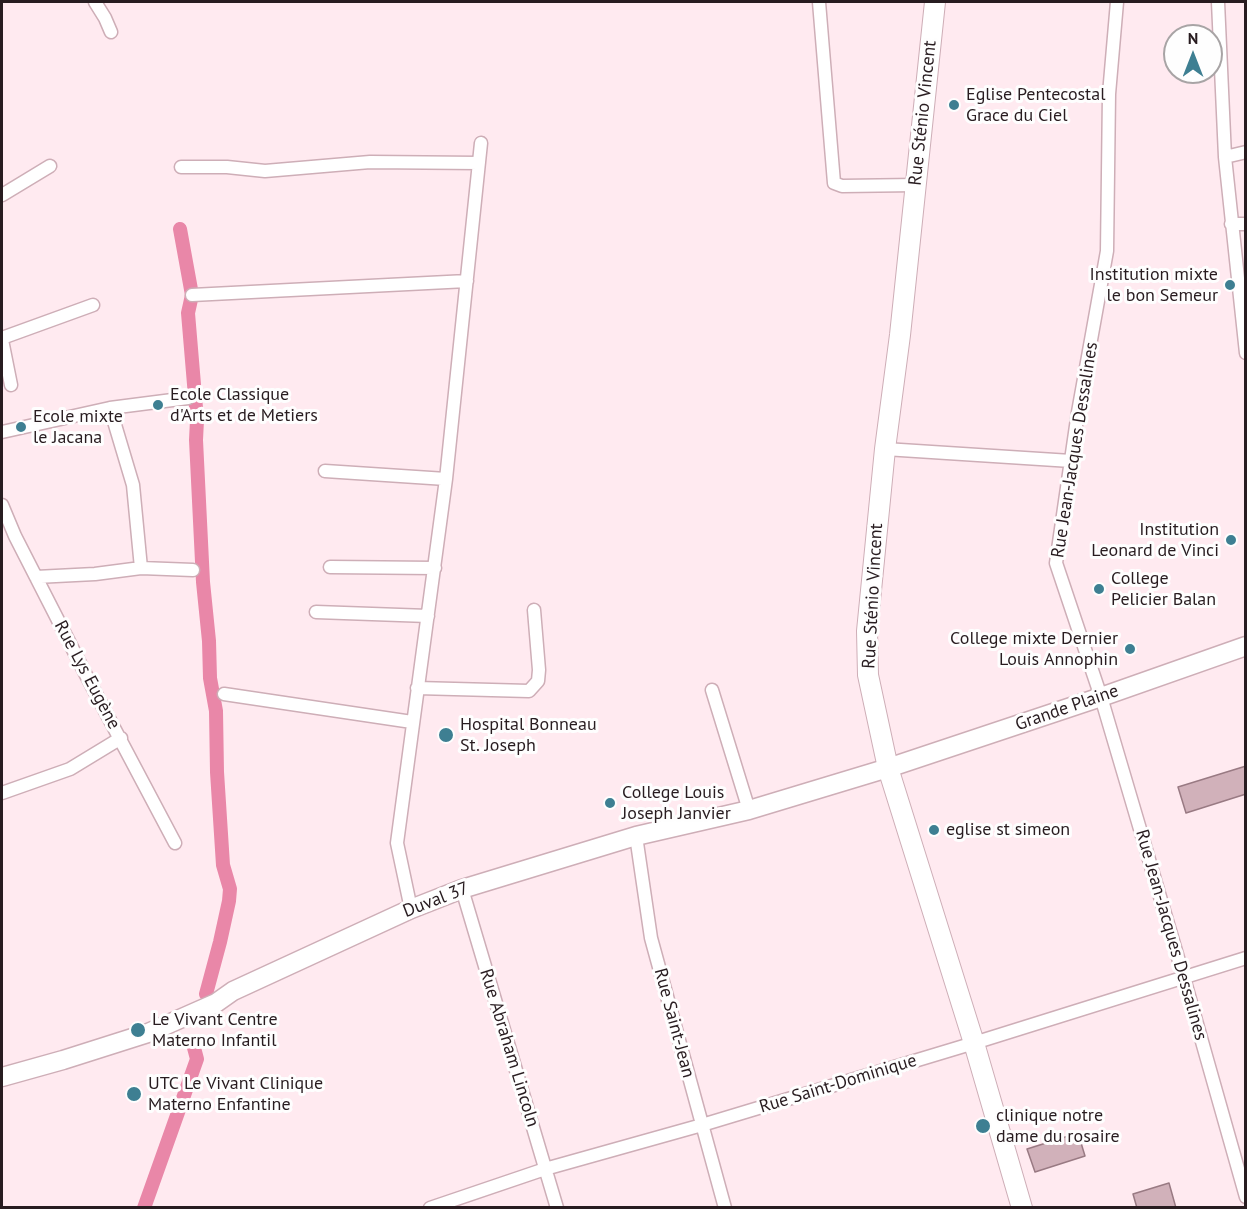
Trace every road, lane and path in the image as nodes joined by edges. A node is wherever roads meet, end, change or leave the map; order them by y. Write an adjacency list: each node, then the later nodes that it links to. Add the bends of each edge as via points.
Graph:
1 (95, 2): 6 (street)
2 (819, 2): 13 (street, via 834,183)
3 (935, 2): 13 (main road, Rue Sténio Vincent)
4 (1117, 2): 27 (street, Rue Jean-Jacques Dessalines, via 1109,94 1107,251)
5 (1218, 2): 9 (street)
6 (111, 32)
7 (481, 143): 10 (street)
8 (1245, 152): 9 (street)
9 (1225, 157): 15 (street)
10 (479, 163): 12 (street, via 370,162 265,171); 17 (street)
11 (50, 166): 14 (street)
12 (181, 167)
13 (916, 185): 26 (main road, Rue Sténio Vincent)
14 (2, 195)
15 (1231, 224): 16 (street); 21 (street)
16 (1245, 224)
17 (467, 281): 18 (street); 29 (street)
18 (192, 295)
19 (93, 305): 20 (street)
20 (2, 339): 22 (street)
21 (1245, 353)
22 (11, 385)
23 (188, 398): 24 (street)
24 (110, 408): 25 (street); 32 (street, via 133,485)
25 (2, 432)
26 (885, 448): 27 (street); 46 (main road, Rue Sténio Vincent, via 867,631 868,675)
27 (1071, 461): 43 (street, Rue Jean-Jacques Dessalines, via 1056,563)
28 (326, 471): 29 (street)
29 (446, 479): 33 (street)
30 (2, 505): 35 (street, Rue Lys Eugène)
31 (330, 567): 33 (street)
32 (141, 568): 34 (street); 35 (street)
33 (435, 568): 38 (street)
34 (193, 570)
35 (36, 577): 45 (street, Rue Lys Eugène)
36 (534, 610): 40 (street, via 539,670 538,681 529,691)
37 (316, 612): 38 (street)
38 (428, 616): 40 (street)
39 (1245, 646): 43 (street, Grande Plaine)
40 (417, 688): 44 (street)
41 (712, 690): 48 (street)
42 (224, 694): 44 (street)
43 (1101, 697): 46 (street, Grande Plaine); 54 (street, Rue Jean-Jacques Dessalines)
44 (412, 722): 52 (street, via 397,843)
45 (121, 738): 47 (street, via 70,769); 50 (street, Rue Lys Eugène)
46 (888, 768): 48 (street, Duval 37); 55 (main road, Rue Sténio Vincent)
47 (2, 793)
48 (749, 810): 49 (street, Duval 37)
49 (636, 836): 51 (street, Duval 37); 57 (street, Rue Saint-Jean, via 651,938)
50 (175, 843)
51 (462, 889): 52 (street, Duval 37); 58 (street, Rue Abraham Lincoln)
52 (411, 909): 56 (street, Duval 37, via 148,1033)
53 (1245, 958): 54 (street, Rue Saint-Dominique)
54 (1184, 978): 55 (street, Rue Saint-Dominique); 59 (street, Rue Jean-Jacques Dessalines)
55 (974, 1043): 57 (street, Rue Saint-Dominique); 64 (main road, Rue Sténio Vincent)
56 (2, 1077)
57 (702, 1125): 58 (street, Rue Saint-Dominique); 63 (street, Rue Saint-Jean)
58 (545, 1169): 61 (street, Rue Saint-Dominique); 62 (street, Rue Abraham Lincoln)
59 (1244, 1183): 60 (street, Rue Jean-Jacques Dessalines)
60 (1245, 1197)
61 (430, 1208)
62 (557, 1208)
63 (725, 1208)
64 (1022, 1208)

